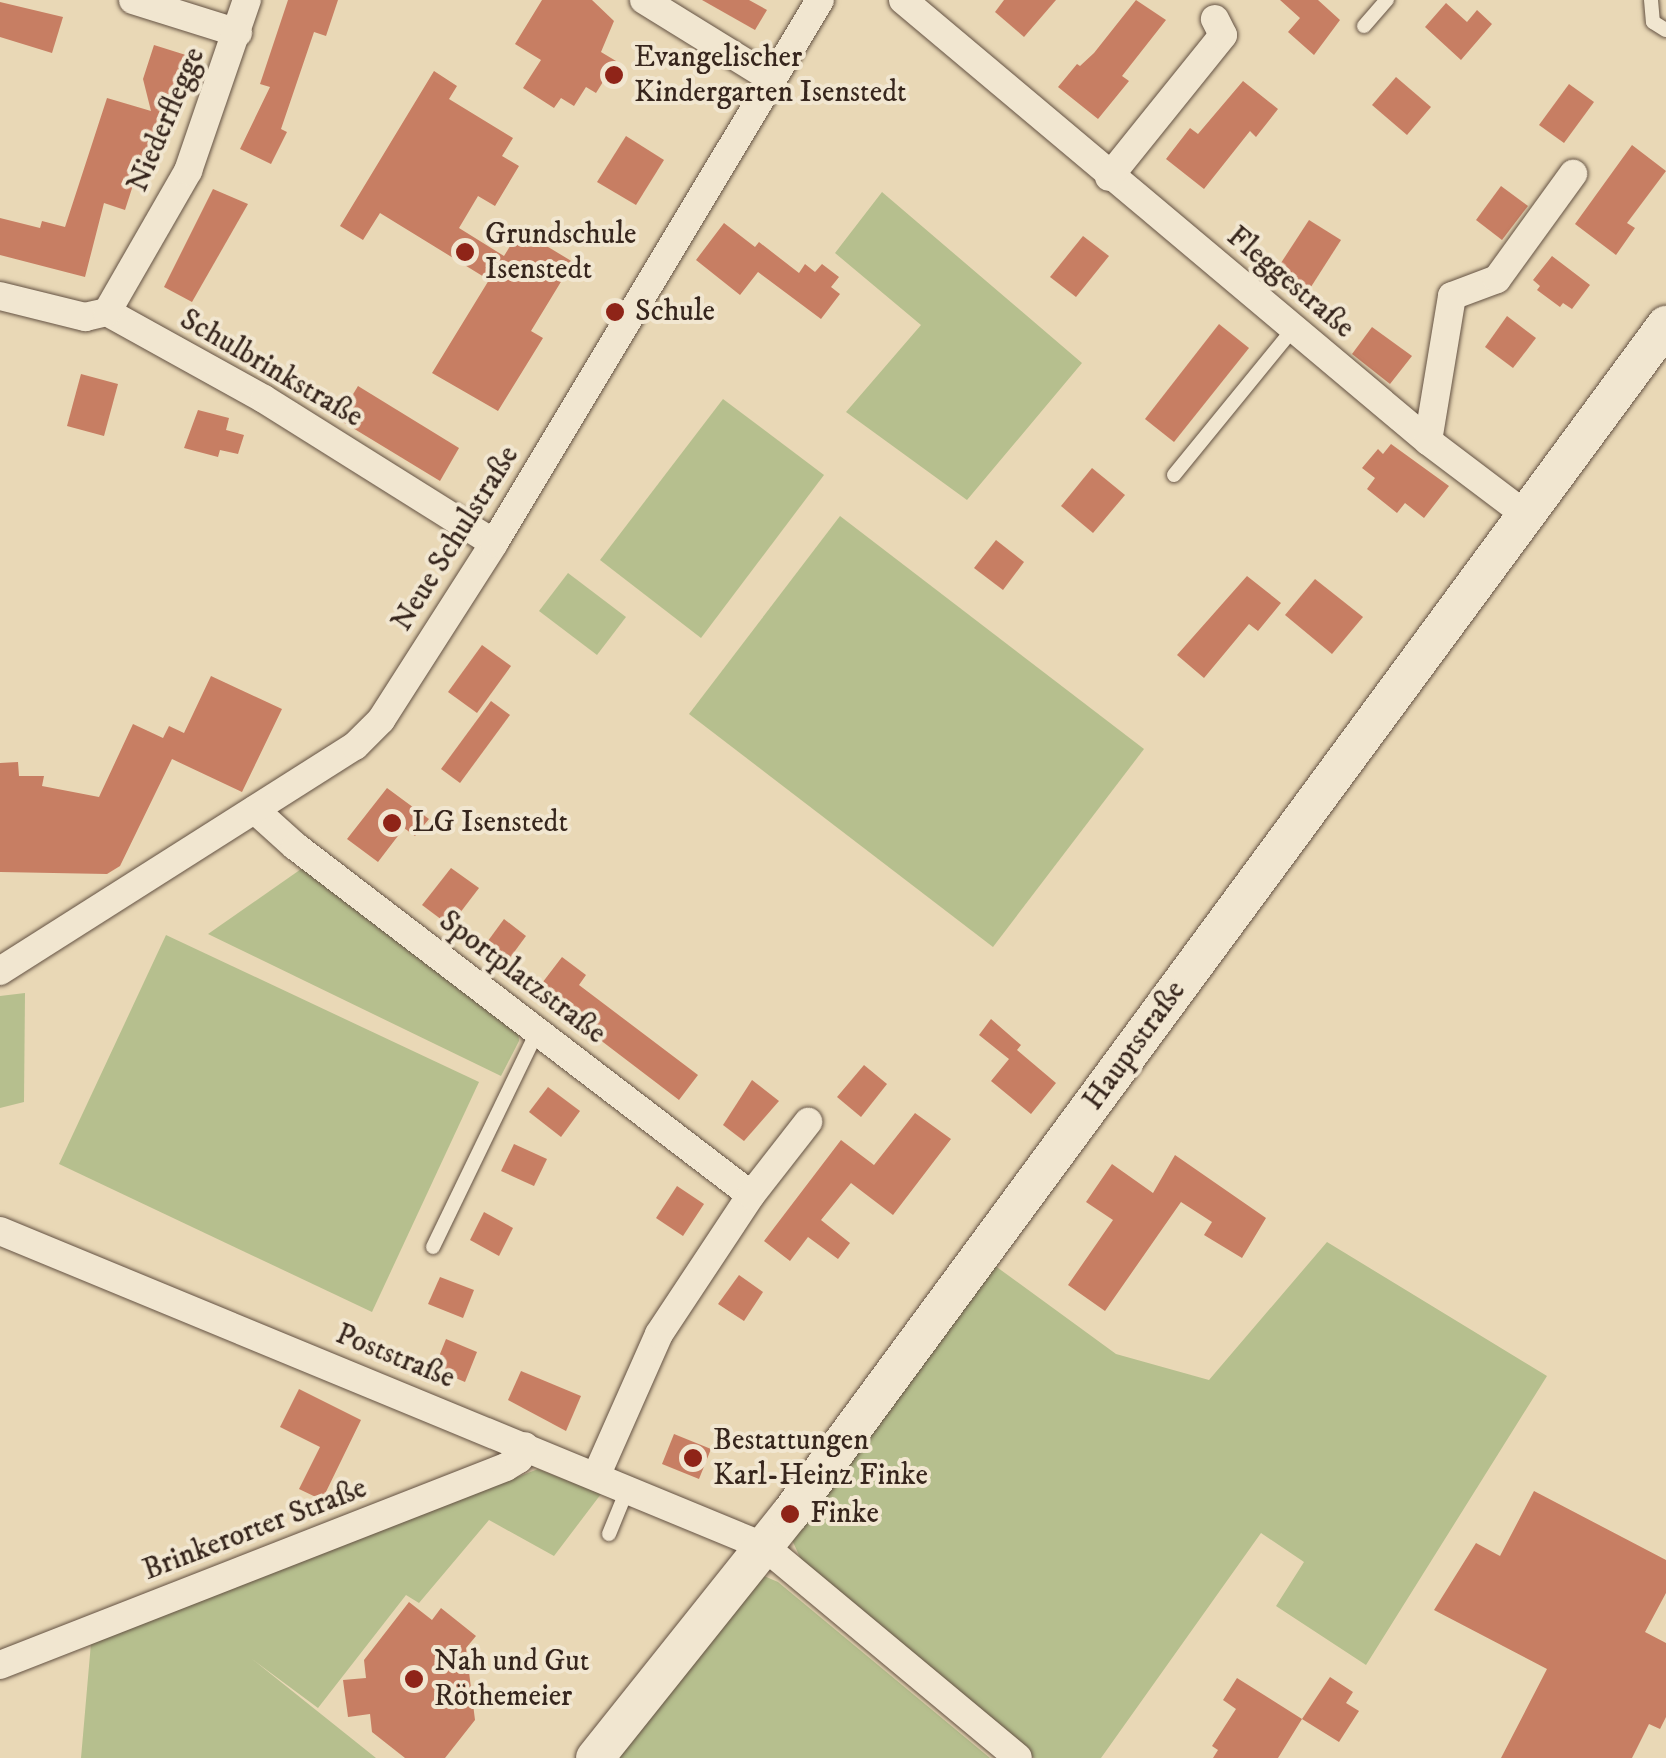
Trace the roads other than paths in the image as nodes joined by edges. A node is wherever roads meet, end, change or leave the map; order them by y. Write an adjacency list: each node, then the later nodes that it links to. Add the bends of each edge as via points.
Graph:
1 (132, 0): 11 (street)
2 (247, 0): 11 (street, Niederflegge)
3 (644, 0): 12 (street)
4 (820, 0): 12 (street, Neue Schulstraße)
5 (903, 0): 14 (street, Fleggestraße)
6 (1388, 0): 9 (lane)
7 (1651, 0): 10 (lane, via 1653,22)
8 (1215, 19): 14 (street, via 1223,35)
9 (1364, 26)
10 (1666, 30)
11 (238, 34): 16 (street, Niederflegge, via 188,171)
12 (772, 79): 22 (street, Neue Schulstraße)
13 (1573, 174): 19 (street, via 1498,279 1452,296)
14 (1109, 177): 18 (street, Fleggestraße)
15 (0, 296): 16 (street, Schulbrinkstraße, via 85,318)
16 (107, 312): 22 (street, Schulbrinkstraße, via 264,399)
17 (1666, 325): 21 (main road, Hauptstraße)
18 (1293, 329): 19 (street, Fleggestraße); 20 (lane)
19 (1428, 441): 21 (street, Fleggestraße)
20 (1174, 474)
21 (1526, 515): 34 (main road, Hauptstraße)
22 (494, 543): 23 (street, Neue Schulstraße, via 381,720 355,746)
23 (256, 810): 24 (street, Neue Schulstraße); 25 (street, Sportplatzstraße, via 294,846)
24 (0, 971)
25 (538, 1030): 27 (street, Sportplatzstraße); 29 (lane)
26 (808, 1122): 27 (street)
27 (751, 1195): 31 (street, via 658,1334)
28 (0, 1231): 30 (street, Poststraße)
29 (433, 1247)
30 (525, 1446): 31 (street, Poststraße); 35 (street, Brinkerorter Straße, via 506,1467)
31 (597, 1474): 32 (street, Poststraße)
32 (627, 1490): 33 (lane); 34 (street, Poststraße)
33 (609, 1534)
34 (765, 1547): 36 (main road, Hauptstraße); 37 (street, Poststraße)
35 (0, 1665)
36 (594, 1758)
37 (1018, 1758)

